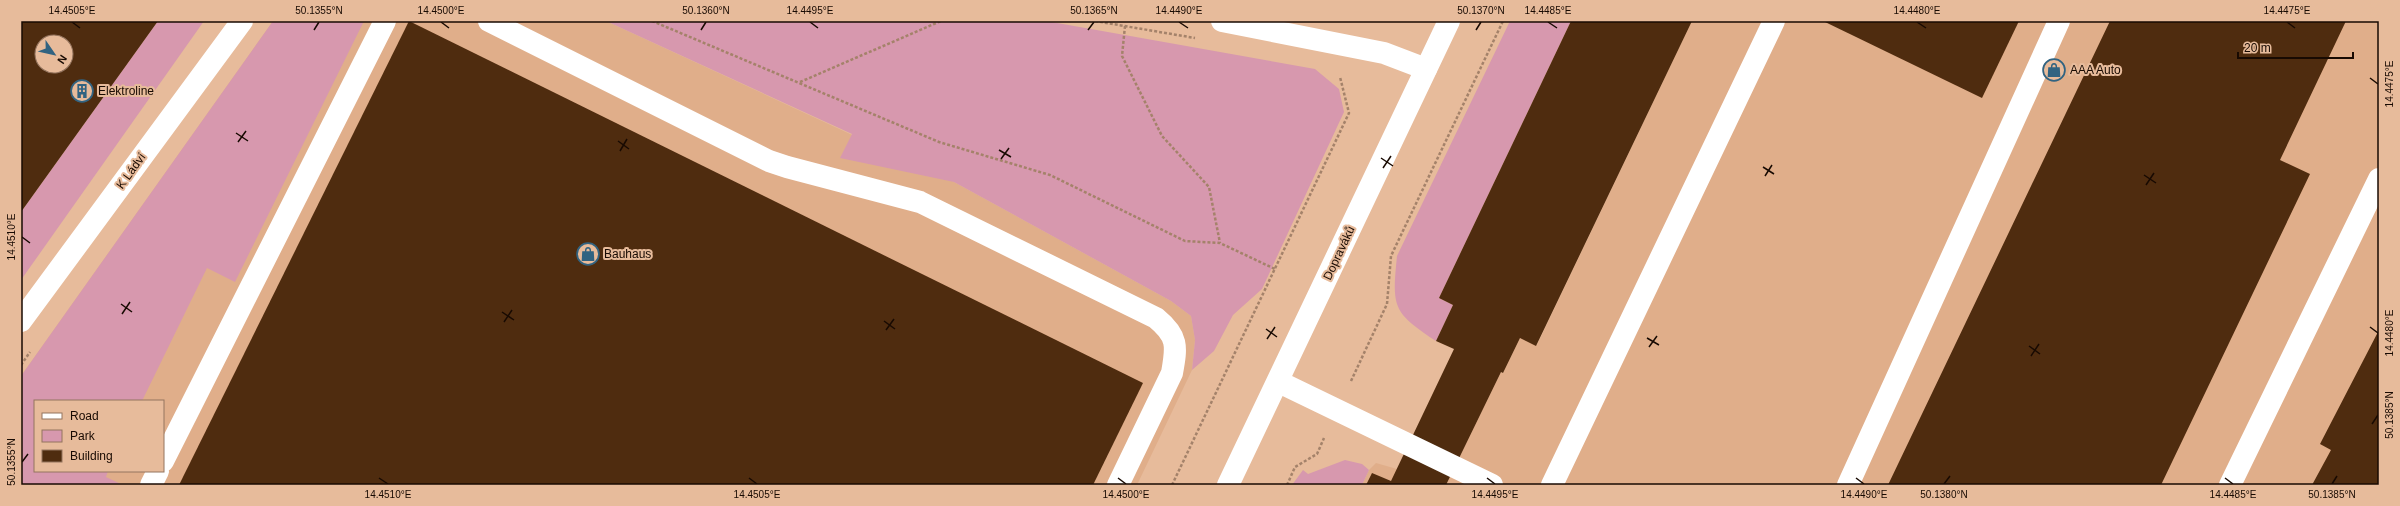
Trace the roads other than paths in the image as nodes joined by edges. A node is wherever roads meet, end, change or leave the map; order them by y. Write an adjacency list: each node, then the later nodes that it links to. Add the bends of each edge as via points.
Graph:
1 (242, 21): 10 (street, K Ládví)
2 (386, 21): 12 (street)
3 (489, 21): 15 (street, via 769,161 920,202 1156,318 1168,328 1175,340 1176,355 1172,373)
4 (1222, 21): 8 (street, via 1384,53)
5 (1449, 21): 8 (street, Dopraváků)
6 (1774, 21): 18 (street)
7 (2059, 21): 19 (street)
8 (1426, 69): 11 (street, Dopraváků)
9 (2379, 179): 20 (street)
10 (21, 321)
11 (1279, 382): 16 (street, Dopraváků); 17 (street)
12 (164, 459)
13 (158, 472): 14 (street)
14 (151, 485)
15 (1118, 485)
16 (1228, 485)
17 (1492, 485)
18 (1552, 485)
19 (1848, 485)
20 (2230, 485)

